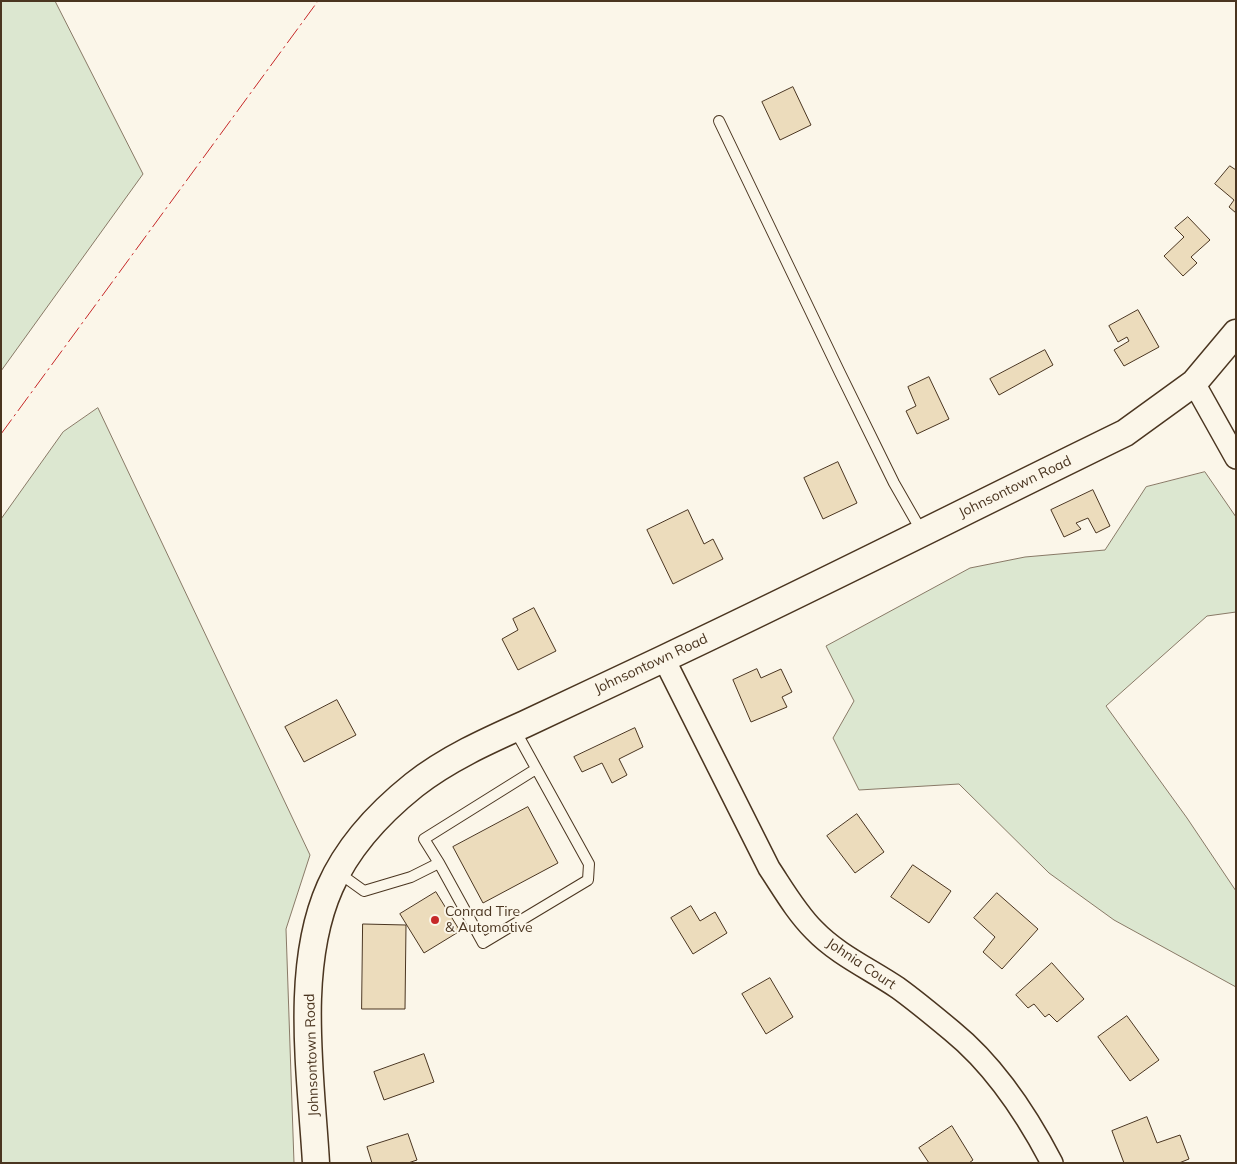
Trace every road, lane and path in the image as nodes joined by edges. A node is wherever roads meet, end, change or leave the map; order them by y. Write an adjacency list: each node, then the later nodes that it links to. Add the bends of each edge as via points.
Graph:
1 (719, 121): 5 (lane, via 894,483)
2 (1236, 333): 3 (street, Johnsontown Road)
3 (1194, 383): 4 (street); 5 (street, Johnsontown Road, via 1125,433)
4 (1236, 458)
5 (922, 532): 6 (street, Johnsontown Road)
6 (664, 658): 7 (street, Johnsontown Road); 12 (street, Johnia Court, via 769,868 790,900 814,930 847,957 898,988 953,1032 996,1075 1030,1122)
7 (514, 729): 8 (lane); 10 (street, Johnsontown Road, via 475,747 416,783 380,814 350,850)
8 (536, 769): 9 (lane, via 424,839); 9 (lane, via 589,864 588,880 483,943)
9 (439, 863): 10 (lane, via 411,877 364,891)
10 (338, 873): 11 (street, Johnsontown Road, via 317,927 309,983)
11 (316, 1163)
12 (1052, 1163)

